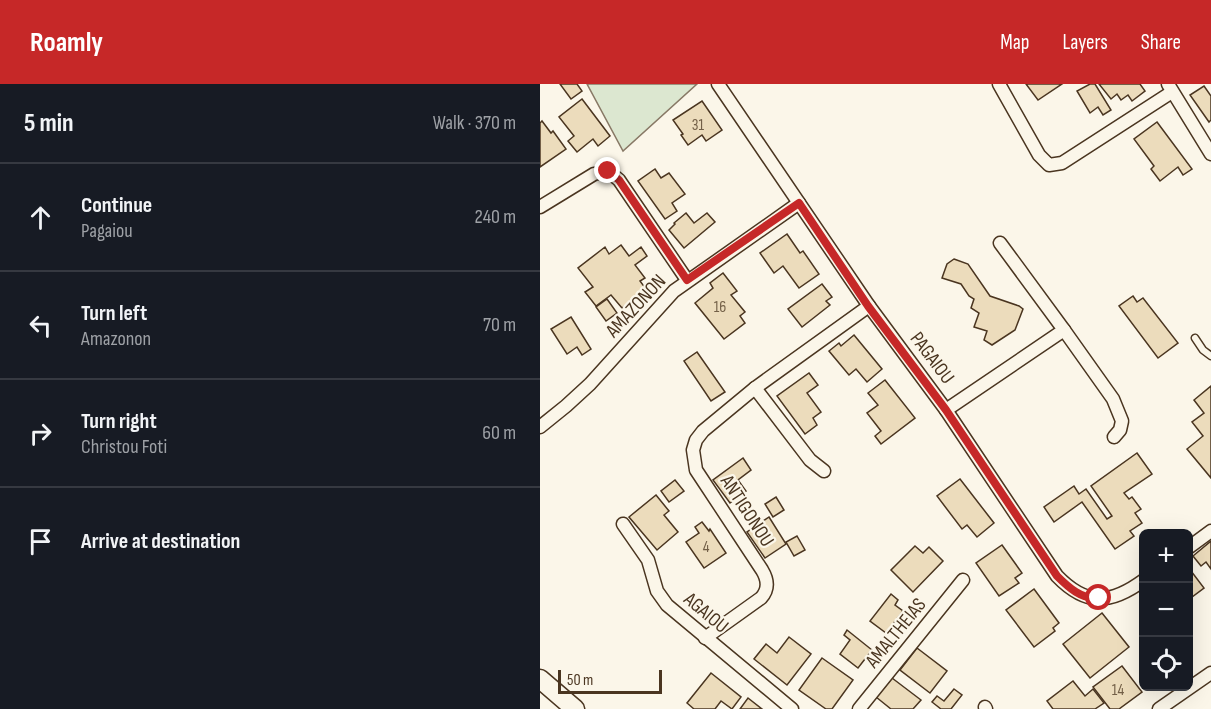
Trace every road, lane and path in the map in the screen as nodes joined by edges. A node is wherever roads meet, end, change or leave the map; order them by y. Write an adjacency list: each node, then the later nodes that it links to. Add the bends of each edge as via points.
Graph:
1 (718, 84): 5 (street, PAGAIOU)
2 (999, 84): 3 (street, via 1039,155 1049,165 1062,163)
3 (1170, 88): 4 (street)
4 (1211, 154)
5 (799, 203): 8 (street, AMAZONON); 9 (street, PAGAIOU)
6 (540, 207): 8 (street, via 594,174 608,171 619,180)
7 (1000, 243): 10 (street)
8 (687, 280): 15 (street, AMAZONON, via 590,384)
9 (868, 306): 13 (street); 14 (street, PAGAIOU)
10 (1064, 330): 14 (street); 16 (street, via 1113,399 1122,421)
11 (1195, 338): 12 (lane)
12 (1211, 356)
13 (755, 388): 17 (street, via 810,460); 23 (street, ANTIGONOU, via 704,431 693,450 696,470 768,584 761,598)
14 (946, 410): 22 (street, PAGAIOU, via 1066,585 1095,599 1117,595)
15 (540, 426)
16 (1114, 437)
17 (824, 471)
18 (623, 524): 23 (street, AGAIOU, via 648,560 662,599)
19 (1211, 531): 20 (street)
20 (1193, 544)
21 (963, 580): 28 (street, AMALTHEIAS)
22 (1139, 583)
23 (705, 638): 27 (street, AGAIOU)
24 (1211, 673): 29 (street)
25 (540, 679): 26 (main road)
26 (575, 709)
27 (792, 709)
28 (859, 709)
29 (1159, 709)

